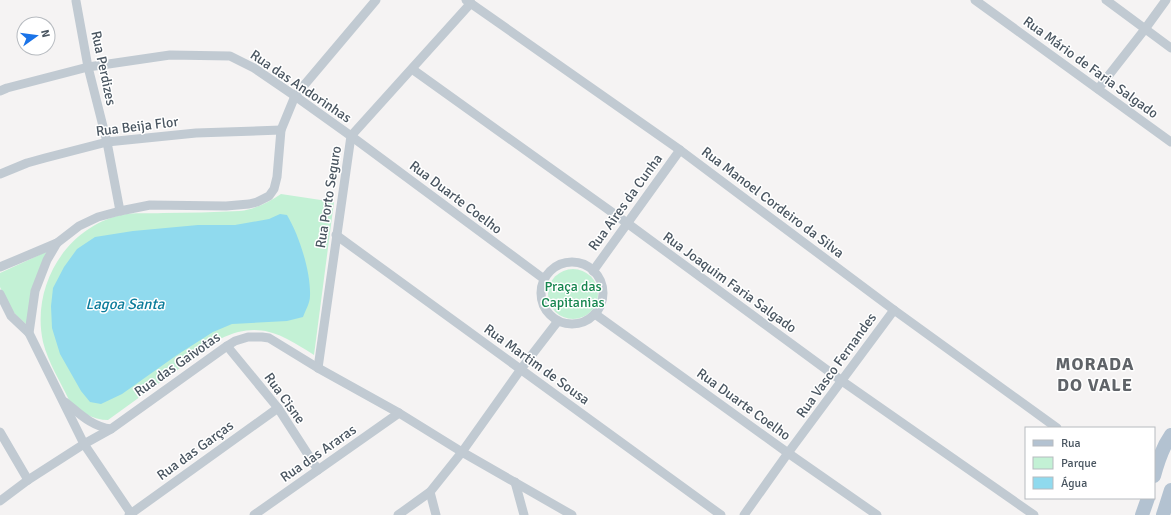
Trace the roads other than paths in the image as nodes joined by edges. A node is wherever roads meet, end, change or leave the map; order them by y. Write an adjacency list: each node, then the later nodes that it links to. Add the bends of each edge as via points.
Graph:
1 (376, 0): 13 (street)
2 (975, 0): 11 (street, Rua Mário de Faria Salgado)
3 (1106, 0): 7 (street)
4 (1166, 0): 7 (street)
5 (76, 1): 9 (street, Rua Perdizes)
6 (469, 2): 10 (street, Rua Porto Seguro); 18 (street, Rua Manoel Cordeiro da Silva)
7 (1145, 29): 8 (street); 11 (street)
8 (1171, 48)
9 (88, 67): 12 (street, Rua das Andorinhas); 13 (street, Rua das Andorinhas, via 170,55 230,56 254,68); 16 (street, Rua Perdizes)
10 (412, 69): 15 (street, Rua Porto Seguro); 21 (street, Rua Joaquim Faria Salgado)
11 (1098, 88): 17 (street, Rua Mário de Faria Salgado)
12 (0, 90)
13 (295, 96): 14 (street); 15 (street, Rua das Andorinhas)
14 (281, 130): 16 (street, Rua Beija Flor, via 196,133); 20 (street, via 278,178 269,196 262,200 226,206 150,205)
15 (351, 136): 22 (street, Rua Porto Seguro); 26 (street, Rua Duarte Coelho)
16 (107, 142): 19 (street, Rua Beija Flor, via 26,163); 20 (street, Rua Perdizes)
17 (1171, 142)
18 (680, 150): 21 (street, Rua Aires da Cunha); 28 (street, Rua Manoel Cordeiro da Silva)
19 (0, 174)
20 (120, 211): 23 (street, via 78,226)
21 (627, 223): 25 (street, Rua Aires da Cunha); 35 (street, Rua Joaquim Faria Salgado)
22 (336, 235): 33 (street, Rua Porto Seguro); 34 (street, Rua Martim de Sousa)
23 (57, 243): 24 (street); 31 (street, via 47,260 35,291)
24 (0, 267)
25 (594, 271): 26 (street, via 584,264 572,262 561,264 551,270); 29 (street, via 603,292 601,304)
26 (544, 279): 30 (street, via 542,299 547,312)
27 (0, 294): 31 (street, via 12,316)
28 (894, 310): 35 (street, Rua Vasco Fernandes); 39 (street, Rua Manoel Cordeiro da Silva)
29 (595, 314): 30 (street, via 577,324); 45 (street, Rua Duarte Coelho)
30 (558, 321): 34 (street)
31 (29, 333): 36 (street)
32 (227, 346): 33 (street, Rua das Gaivotas, via 248,337 269,338); 37 (street, Rua Cisne); 40 (street, Rua das Gaivotas)
33 (318, 368): 38 (street, Rua das Gaivotas)
34 (520, 369): 44 (street); 61 (street, Rua Martim de Sousa)
35 (842, 381): 45 (street, Rua Vasco Fernandes); 64 (street, Rua Joaquim Faria Salgado)
36 (62, 400): 40 (street, via 96,426); 43 (street)
37 (278, 408): 46 (street, Rua Cisne); 55 (street, Rua das Garças)
38 (399, 413): 44 (street, Rua das Gaivotas); 46 (street, Rua das Araras)
39 (1055, 427)
40 (111, 429): 43 (street, Rua das Gaivotas)
41 (0, 432): 48 (street)
42 (1169, 441): 47 (main road)
43 (84, 444): 48 (street, Rua das Gaivotas); 55 (street)
44 (462, 452): 49 (street, Rua das Gaivotas); 51 (street)
45 (788, 453): 62 (street, Rua Vasco Fernandes); 63 (street, Rua Duarte Coelho)
46 (318, 470): 56 (street, Rua das Araras)
47 (1155, 473)
48 (28, 480): 53 (street, Rua das Gaivotas)
49 (515, 482): 59 (street); 60 (street, Rua das Gaivotas)
50 (1171, 490): 54 (main road)
51 (430, 492): 57 (street); 58 (street)
52 (1148, 499): 65 (main road)
53 (0, 501)
54 (1166, 509)
55 (131, 515)
56 (254, 515)
57 (398, 515)
58 (436, 515)
59 (524, 515)
60 (572, 515)
61 (721, 515)
62 (744, 515)
63 (877, 515)
64 (1034, 515)
65 (1142, 515)

